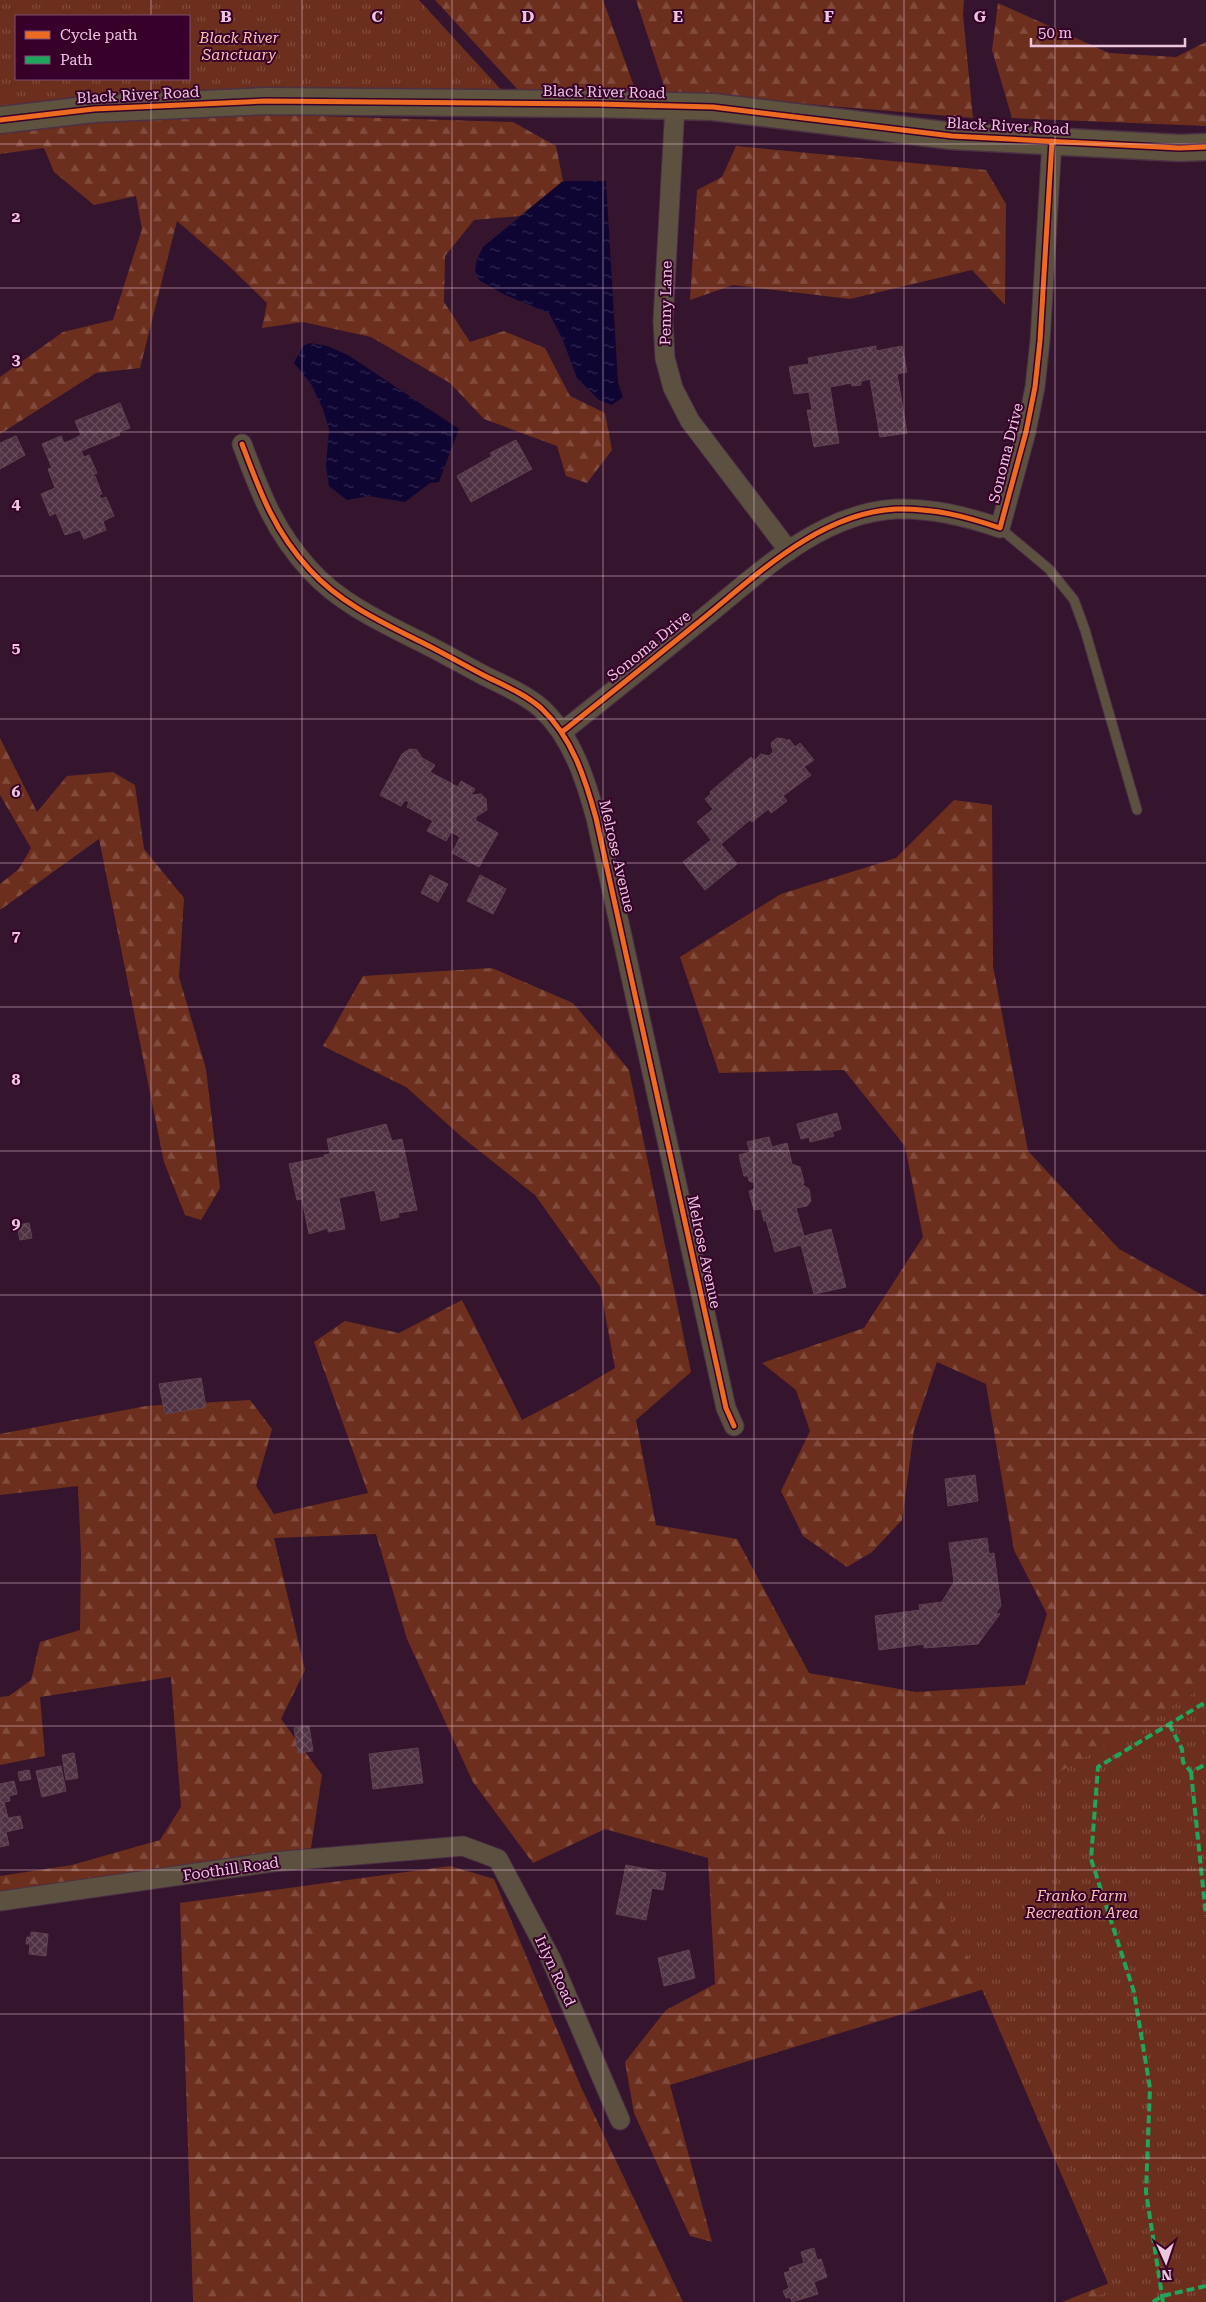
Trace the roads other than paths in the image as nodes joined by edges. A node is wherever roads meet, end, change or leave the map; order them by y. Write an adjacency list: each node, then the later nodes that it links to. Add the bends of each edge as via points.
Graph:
1 (675, 106): 2 (street, Black River Road, via 266,100 94,109); 3 (street, Black River Road, via 713,107 952,136); 7 (street, Penny Lane, via 663,321 665,358 673,388 690,421)
2 (0, 120)
3 (1052, 141): 4 (street, Black River Road); 6 (street, Sonoma Drive, via 1035,387)
4 (1206, 148)
5 (242, 444): 8 (street, Melrose Avenue, via 266,508 285,540 310,571 343,599 383,623 540,707)
6 (1000, 528): 7 (street, Sonoma Drive, via 961,515 895,509 831,526); 9 (lane, via 1049,569 1074,600)
7 (789, 551): 8 (street, Sonoma Drive)
8 (562, 732): 10 (street, Melrose Avenue, via 576,757 596,818 726,1408)
9 (1137, 810)
10 (734, 1426)
11 (463, 1846): 12 (street, Foothill Road, via 272,1862); 13 (street, Irlyn Road, via 498,1859 551,1959)
12 (0, 1901)
13 (620, 2120)

